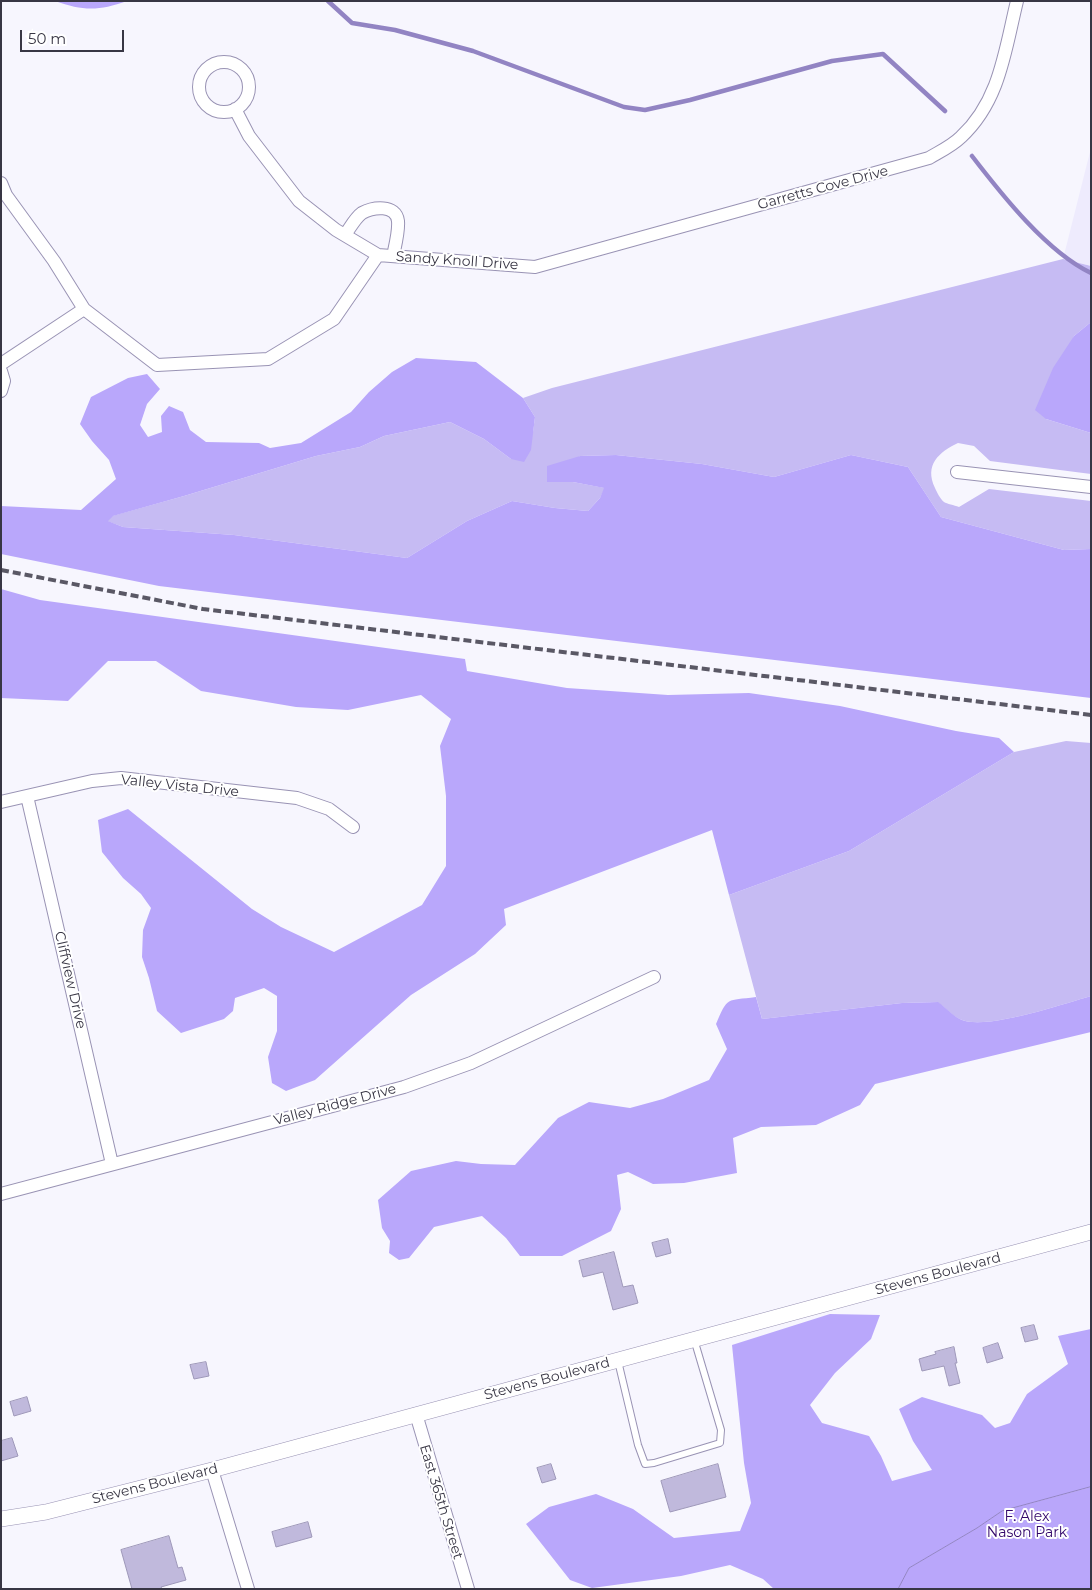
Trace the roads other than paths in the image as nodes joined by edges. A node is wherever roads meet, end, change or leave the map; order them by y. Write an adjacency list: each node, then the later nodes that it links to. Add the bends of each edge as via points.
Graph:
1 (1017, 1): 7 (street, Garretts Cove Drive, via 995,88 978,119 959,139 929,158)
2 (236, 109): 2 (street, via 218,111 204,102 200,94 200,78 212,65 220,62 236,64 247,75 247,98); 4 (street, via 249,136 299,201)
3 (1, 183): 8 (street, Sandy Knoll Drive)
4 (345, 235): 5 (street); 6 (street, via 362,214 387,208 398,220)
5 (378, 255): 6 (street, Sandy Knoll Drive); 8 (street, Sandy Knoll Drive, via 334,319 268,359 157,365)
6 (393, 256): 7 (street, Sandy Knoll Drive)
7 (536, 267)
8 (84, 309): 9 (street)
9 (1, 364)
10 (1, 371): 11 (street, via 4,381)
11 (1, 391)
12 (957, 472): 13 (street)
13 (1091, 487)
14 (27, 796): 15 (street, Valley Vista Drive); 16 (street, Valley Vista Drive, via 92,781 121,778 297,798 329,809); 18 (street, Cliffview Drive)
15 (1, 802)
16 (353, 827)
17 (654, 978): 18 (street, Valley Ridge Drive, via 471,1063 404,1087)
18 (112, 1164): 19 (street, Valley Ridge Drive)
19 (1, 1194)
20 (1091, 1232): 21 (street, Stevens Boulevard)
21 (694, 1339): 22 (street, Stevens Boulevard); 22 (lane, via 721,1430 720,1443 654,1463 645,1464 638,1445)
22 (618, 1360): 23 (street, Stevens Boulevard)
23 (416, 1414): 24 (street, Stevens Boulevard); 27 (street, East 365th Street)
24 (212, 1470): 25 (street, Stevens Boulevard, via 46,1512); 26 (street)
25 (1, 1519)
26 (248, 1589)
27 (468, 1589)

